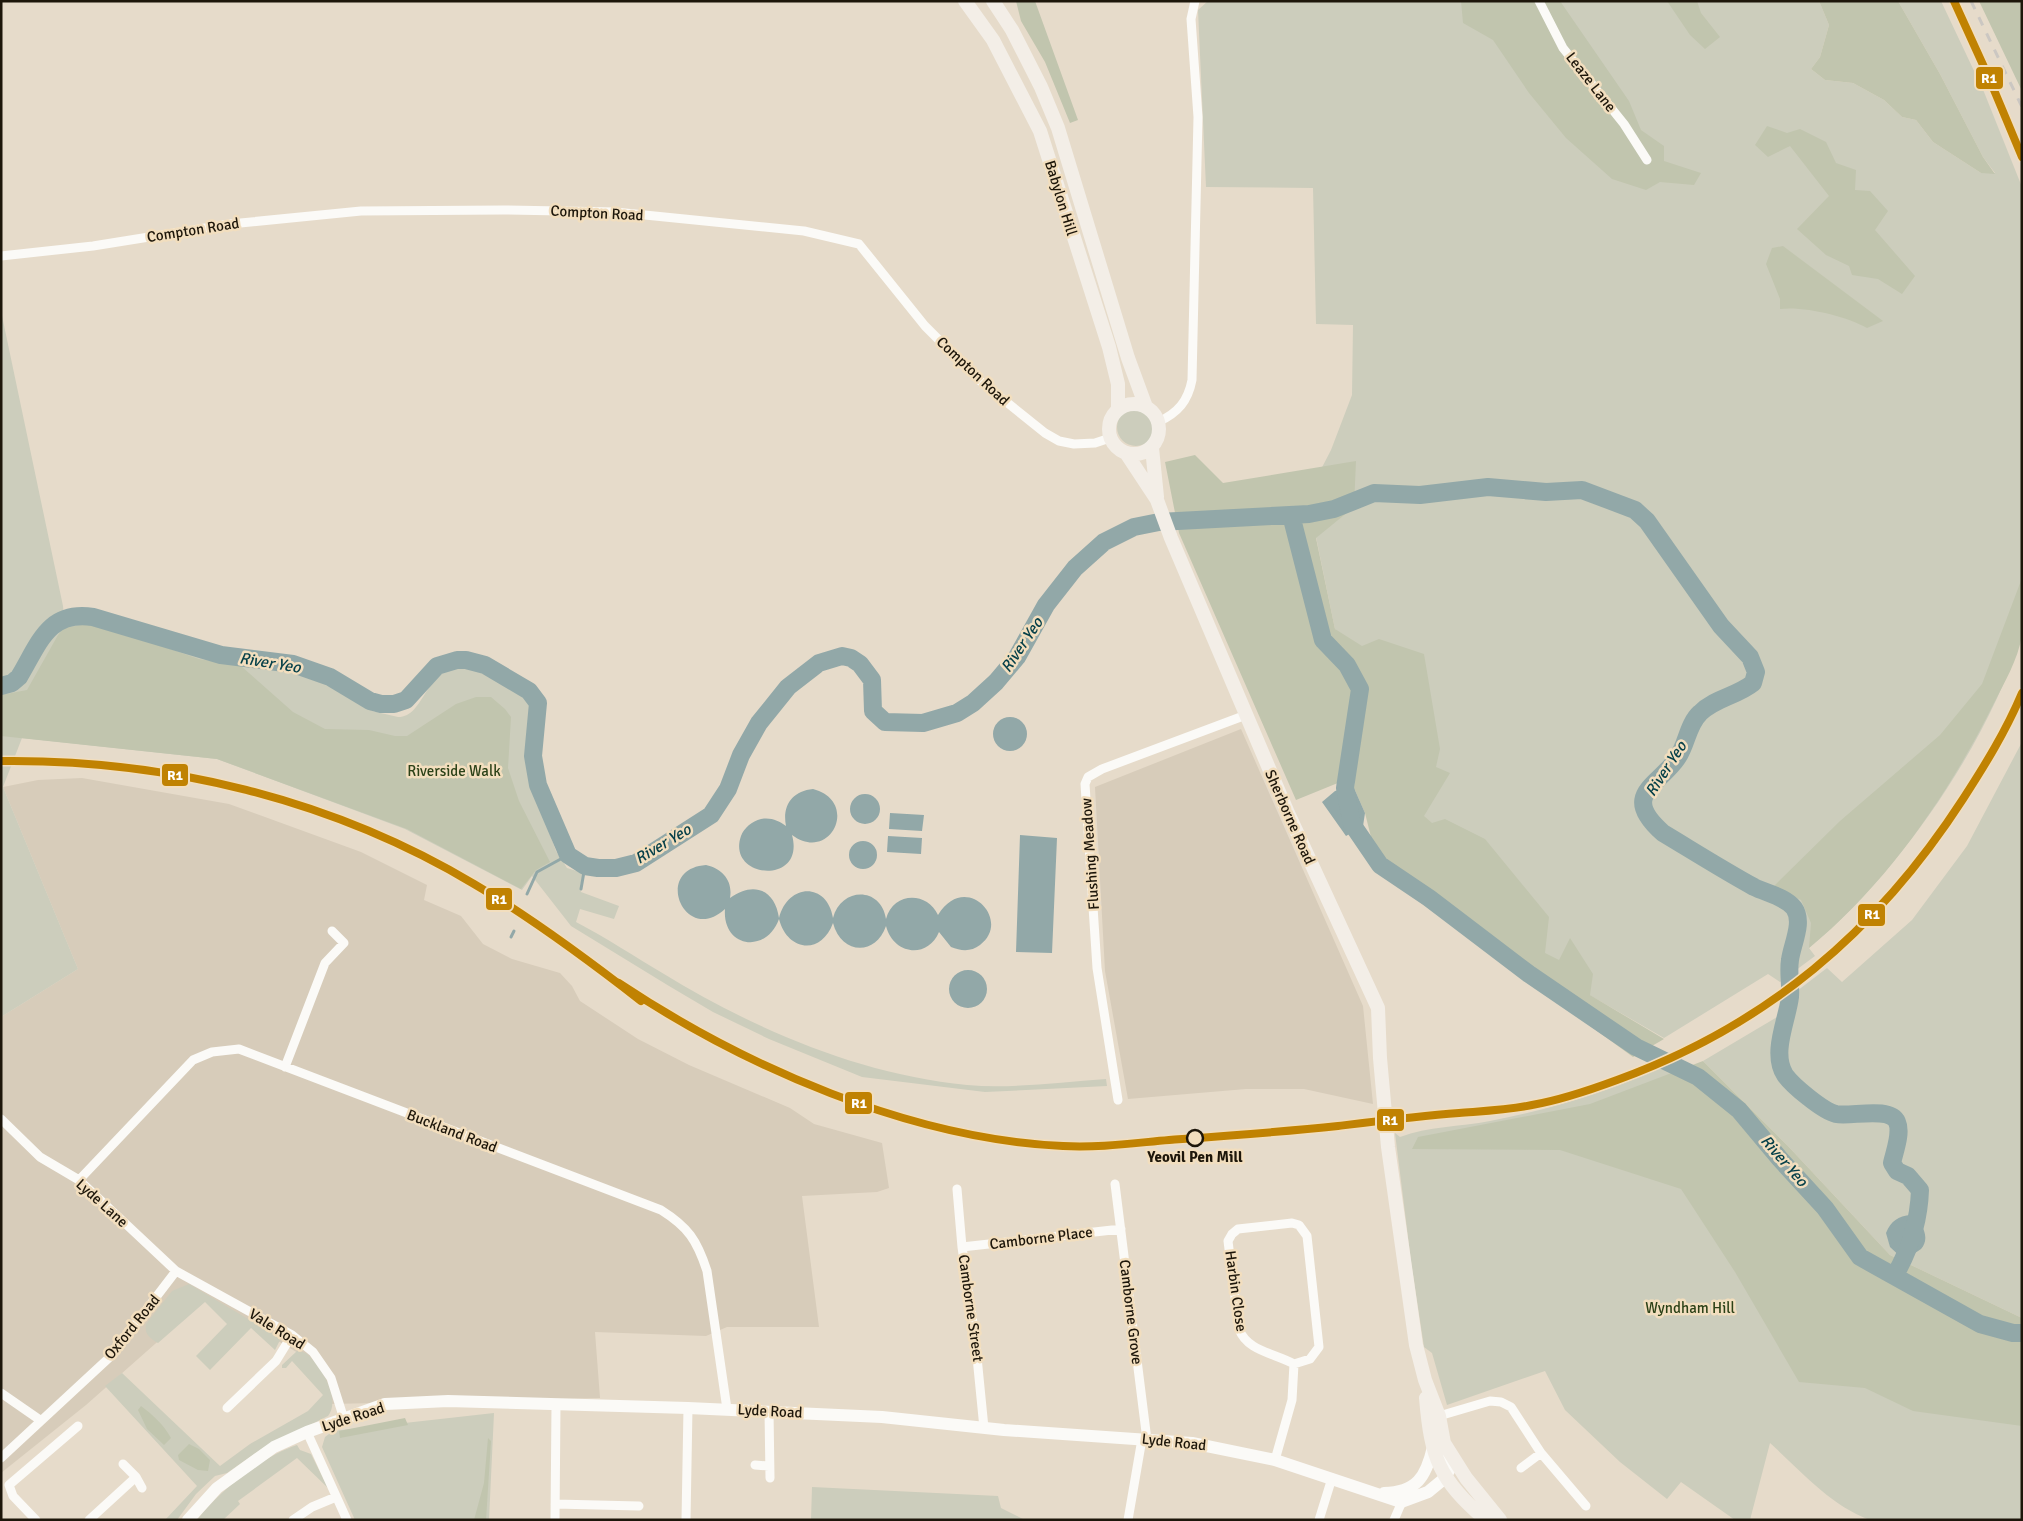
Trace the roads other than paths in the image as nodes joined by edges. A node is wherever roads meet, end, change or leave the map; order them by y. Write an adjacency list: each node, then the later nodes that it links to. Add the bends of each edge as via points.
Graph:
1 (965, 1): 7 (main road, Babylon Hill, via 993,40 1025,100 1040,131)
2 (993, 1): 6 (main road, Babylon Hill, via 1041,87)
3 (1195, 1): 11 (street, via 1191,19 1198,117 1192,380 1180,409)
4 (1539, 1): 5 (street, Leaze Lane, via 1563,48 1624,124)
5 (1646, 160)
6 (1076, 188): 7 (main road); 9 (main road, Babylon Hill)
7 (1060, 193): 10 (main road, Babylon Hill, via 1109,347 1118,384)
8 (1, 256): 12 (street, Compton Road, via 93,246 230,224 361,212 615,212 804,231 859,244 925,326 979,380 1045,433 1059,441 1074,444)
9 (1146, 407): 10 (main road, via 1132,404); 11 (main road)
10 (1118, 409): 12 (main road, via 1110,423)
11 (1158, 422): 13 (main road, via 1159,436)
12 (1110, 438): 14 (main road, via 1119,450)
13 (1152, 448): 14 (main road, via 1140,454); 15 (main road)
14 (1126, 453): 15 (main road)
15 (1157, 500): 16 (main road, Sherborne Road)
16 (1246, 715): 19 (street, Flushing Meadow, via 1094,773 1085,784 1097,968); 29 (main road, Sherborne Road, via 1378,1008 1388,1143 1413,1329)
17 (332, 931): 18 (street, via 344,943 325,963)
18 (285, 1067): 21 (street, Buckland Road, via 239,1049 212,1052 193,1060); 34 (street, Buckland Road, via 661,1210 679,1222 700,1250 707,1271)
19 (1118, 1100)
20 (1, 1119): 21 (street, Lyde Lane, via 40,1156)
21 (79, 1180): 26 (street, Lyde Lane)
22 (1115, 1184): 24 (street, Camborne Grove)
23 (956, 1188): 25 (street, Camborne Street)
24 (1121, 1229): 25 (street, Camborne Place); 42 (street, Camborne Grove)
25 (962, 1247): 40 (street, Camborne Street)
26 (176, 1271): 27 (street, Vale Road); 38 (street, Oxford Road, via 111,1356)
27 (292, 1335): 32 (street, via 276,1361); 37 (street, Vale Road, via 313,1352 331,1378)
28 (1294, 1364): 28 (street, Harbin Close, via 1251,1346 1243,1339 1228,1241 1238,1229 1292,1223 1299,1225 1307,1236 1319,1347 1310,1359); 46 (street, via 1292,1400)
29 (1425, 1380): 36 (main road); 43 (main road)
30 (1, 1394): 38 (street)
31 (556, 1405): 33 (street, Lyde Road); 37 (street, Lyde Road, via 448,1401 386,1404); 60 (street)
32 (227, 1408)
33 (688, 1408): 34 (street, Lyde Road); 69 (street)
34 (727, 1409): 35 (street, Lyde Road)
35 (769, 1412): 40 (street, Lyde Road, via 882,1417); 49 (street)
36 (1439, 1416): 43 (main road); 44 (street, via 1490,1401 1501,1402 1511,1407)
37 (344, 1419): 41 (street, Lyde Road)
38 (40, 1420): 45 (street, Oxford Road)
39 (78, 1426): 63 (street, via 9,1485 14,1496)
40 (984, 1428): 42 (street, Lyde Road)
41 (307, 1432): 59 (street); 65 (street, Lyde Road, via 274,1447 217,1488)
42 (1144, 1440): 46 (street, Lyde Road, via 1192,1443); 70 (street, Camborne Grove)
43 (1439, 1445): 51 (main road); 52 (street); 56 (main road)
44 (1541, 1453): 50 (street); 62 (street)
45 (1, 1458)
46 (1275, 1460): 55 (street, Lyde Road)
47 (123, 1464): 53 (street)
48 (755, 1465): 49 (street)
49 (769, 1466): 54 (street)
50 (1521, 1468)
51 (1445, 1472): 52 (street); 56 (street); 58 (street, via 1428,1492); 73 (main road)
52 (1425, 1473): 58 (street)
53 (136, 1478): 57 (street); 64 (street)
54 (770, 1478)
55 (1332, 1478): 58 (street, Lyde Road, via 1379,1494); 71 (street)
56 (1466, 1478): 74 (main road)
57 (142, 1488)
58 (1404, 1496): 72 (street)
59 (336, 1497): 66 (street, via 312,1507); 67 (street)
60 (555, 1504): 61 (street); 68 (street)
61 (639, 1506)
62 (1586, 1506)
63 (36, 1520)
64 (90, 1520)
65 (188, 1520)
66 (294, 1520)
67 (347, 1520)
68 (555, 1520)
69 (686, 1520)
70 (1128, 1520)
71 (1319, 1520)
72 (1394, 1520)
73 (1486, 1520)
74 (1500, 1520)

